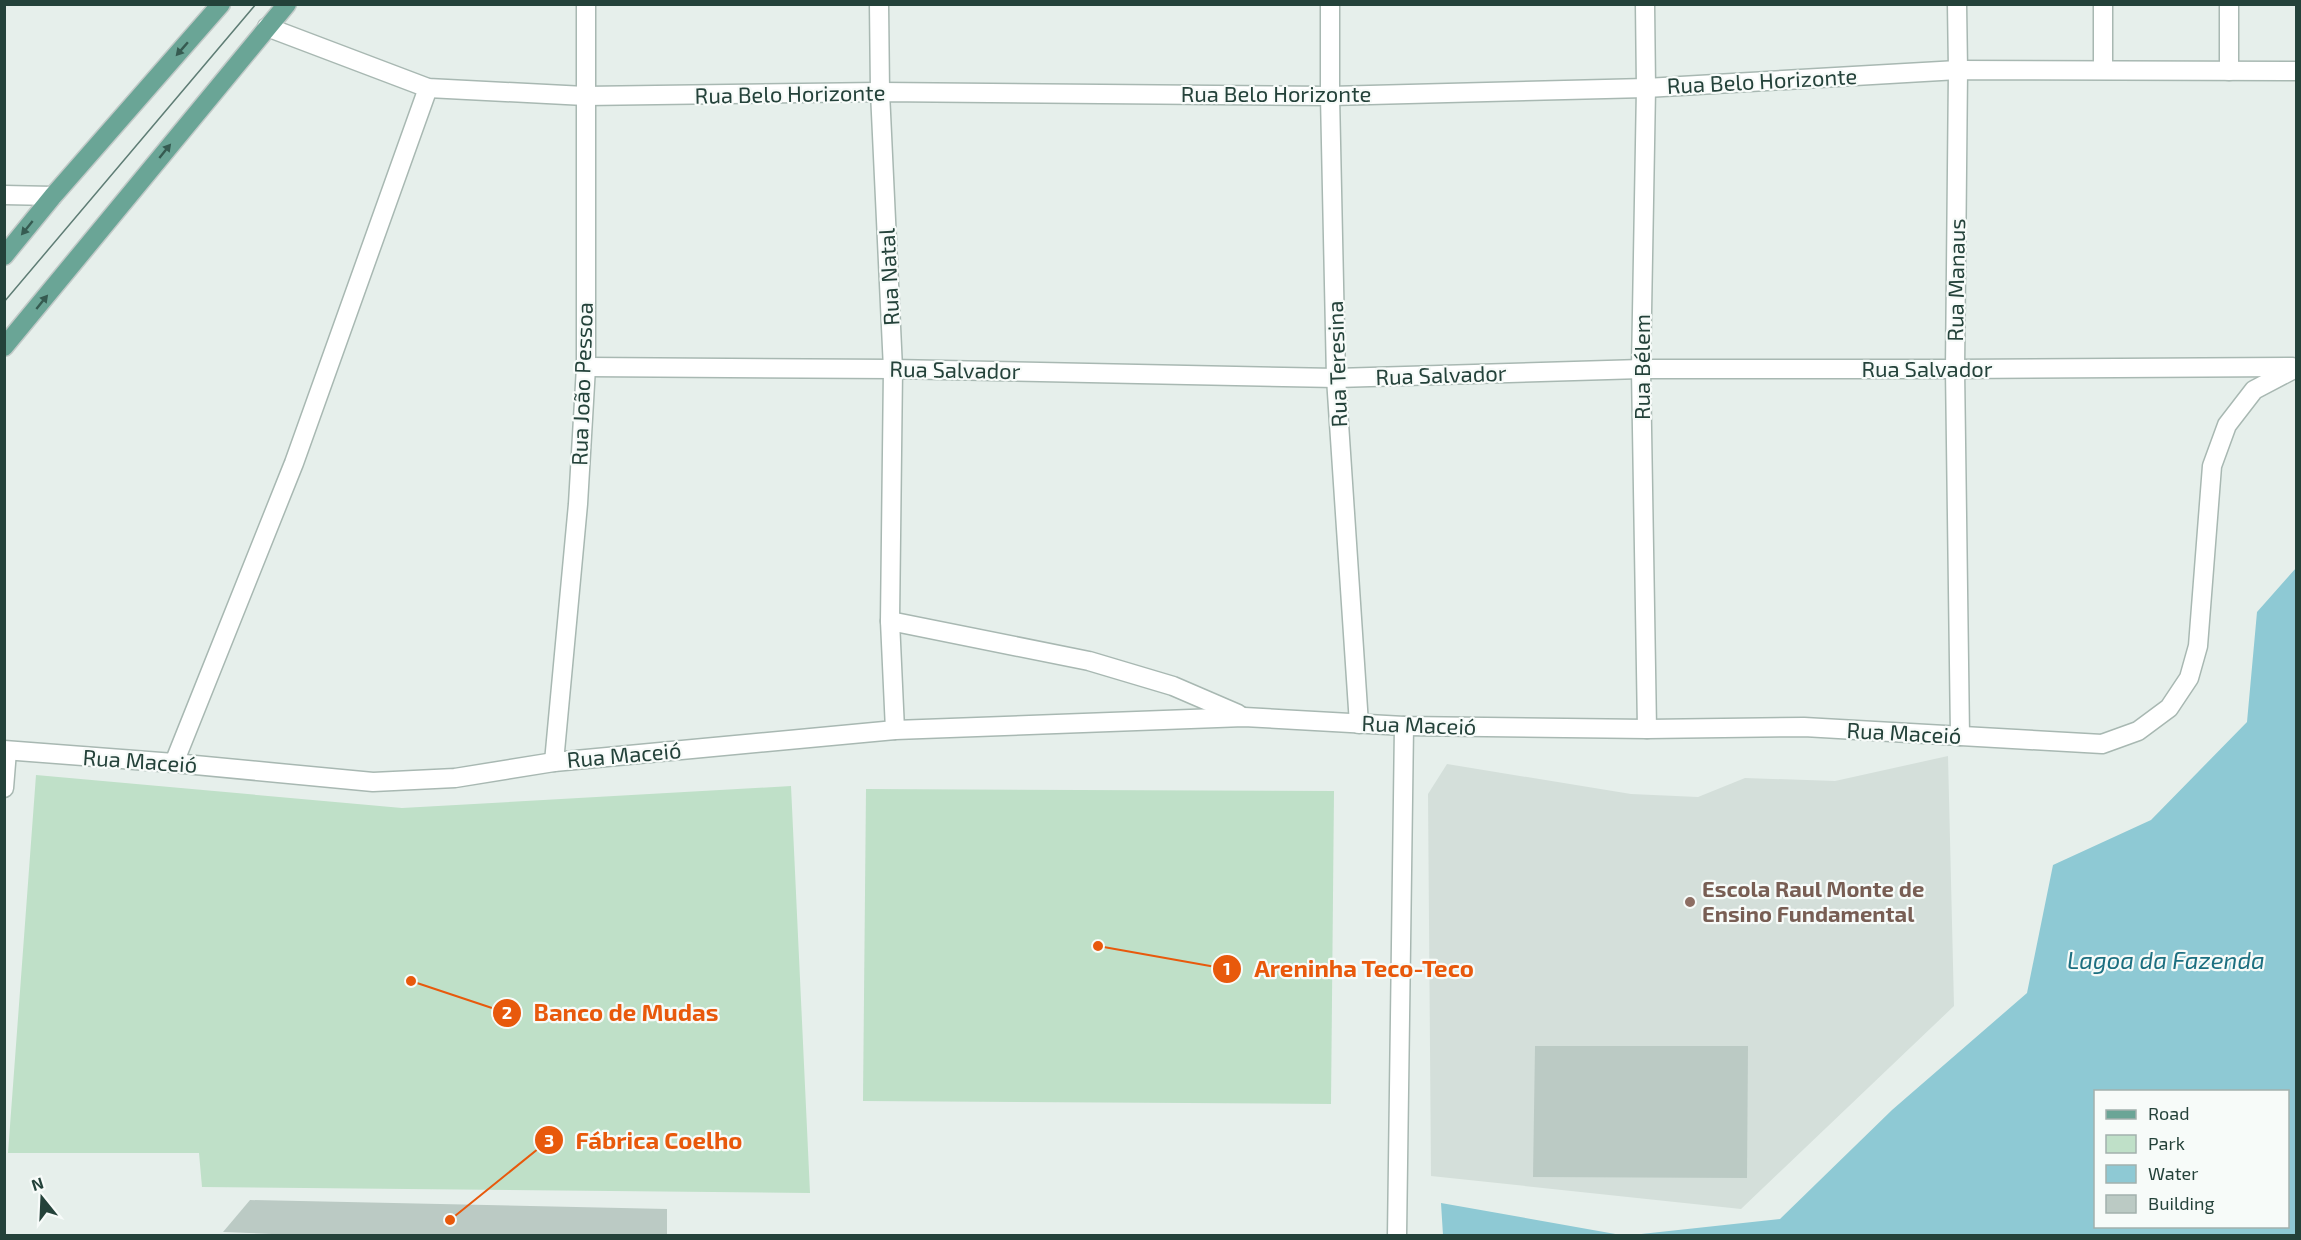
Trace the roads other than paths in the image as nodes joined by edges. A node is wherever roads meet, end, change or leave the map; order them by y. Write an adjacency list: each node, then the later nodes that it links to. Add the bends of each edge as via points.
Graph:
1 (220, 4): 21 (main road, one-way to 21)
2 (287, 4): 10 (main road)
3 (586, 4): 18 (street, Rua João Pessoa)
4 (879, 4): 17 (street, Rua Natal)
5 (1330, 4): 19 (street, Rua Teresina)
6 (1645, 4): 16 (street, Rua Bélem)
7 (1957, 4): 11 (street, Rua Manaus)
8 (2103, 4): 12 (street)
9 (2229, 4): 13 (street)
10 (267, 27): 15 (street, Rua Belo Horizonte); 23 (main road, one-way to 10)
11 (1958, 69): 12 (street, Rua Belo Horizonte); 16 (street, Rua Belo Horizonte); 28 (street, Rua Manaus)
12 (2103, 70): 13 (street, Rua Belo Horizonte)
13 (2229, 71): 14 (street, Rua Belo Horizonte)
14 (2296, 71)
15 (428, 88): 18 (street, Rua Belo Horizonte); 39 (street, via 294,463)
16 (1646, 88): 19 (street, Rua Belo Horizonte); 27 (street, Rua Bélem)
17 (880, 92): 18 (street, Rua Belo Horizonte); 19 (street, Rua Belo Horizonte); 26 (street, Rua Natal)
18 (585, 96): 24 (street, Rua João Pessoa)
19 (1330, 96): 29 (street, Rua Teresina)
20 (4, 195): 21 (street)
21 (53, 196): 22 (main road, one-way to 22)
22 (4, 256)
23 (4, 347)
24 (586, 367): 26 (street, Rua Salvador); 38 (street, Rua João Pessoa, via 578,504)
25 (2296, 368): 28 (street, Rua Salvador); 36 (street, Rua Maceió, via 2254,390 2228,425 2212,466 2198,646 2189,678 2169,708 2138,730 2102,744)
26 (893, 369): 29 (street, Rua Salvador); 30 (street, Rua Natal)
27 (1641, 369): 28 (street, Rua Salvador); 29 (street, Rua Salvador); 34 (street, Rua Bélem)
28 (1955, 369): 36 (street, Rua Manaus)
29 (1336, 378): 32 (street, Rua Teresina)
30 (890, 621): 31 (street, Rua Maceió, via 1089,661 1173,686); 35 (street, Rua Natal)
31 (1244, 717): 32 (street, Rua Maceió); 35 (street, Rua Maceió)
32 (1359, 724): 33 (street, Rua Maceió)
33 (1404, 726): 34 (street, Rua Maceió); 41 (street)
34 (1647, 729): 36 (street, Rua Maceió, via 1804,727)
35 (895, 730): 38 (street, Rua Maceió)
36 (1960, 736)
37 (6, 750): 39 (street, Rua Maceió); 40 (street)
38 (554, 762): 39 (street, Rua Maceió, via 455,778 373,782)
39 (174, 763)
40 (4, 788)
41 (1396, 1236)

